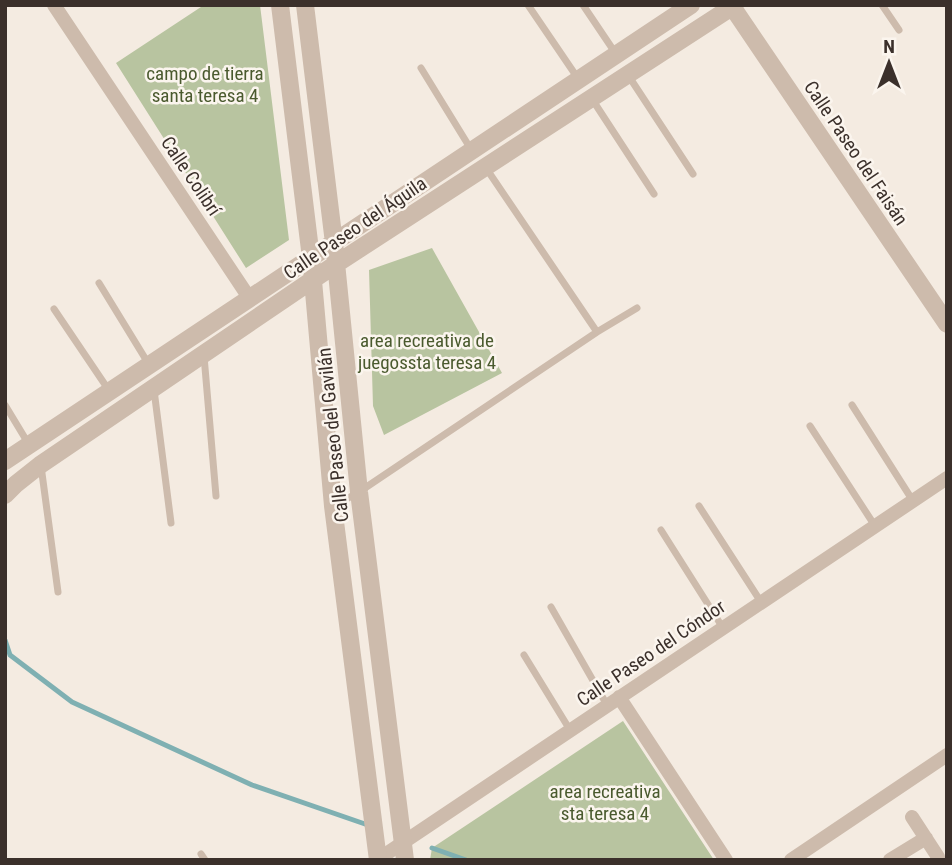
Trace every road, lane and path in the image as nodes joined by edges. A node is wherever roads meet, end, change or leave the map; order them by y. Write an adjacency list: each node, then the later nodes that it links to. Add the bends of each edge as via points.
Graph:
1 (54, 5): 24 (street, Calle Colibrí)
2 (280, 5): 20 (street, Calle Paseo del Gavilán)
3 (304, 5): 19 (street, Calle Paseo del Gavilán)
4 (528, 5): 13 (lane)
5 (583, 5): 10 (lane)
6 (691, 5): 10 (street, Calle Paseo del Águila)
7 (882, 5): 9 (lane)
8 (733, 6): 12 (street, Calle Paseo del Águila); 27 (street, Calle Paseo del Faisán)
9 (899, 30)
10 (617, 56): 13 (street, Calle Paseo del Águila)
11 (421, 68): 15 (lane)
12 (628, 75): 14 (street, Calle Paseo del Águila); 17 (lane)
13 (579, 80): 15 (street, Calle Paseo del Águila)
14 (592, 98): 16 (street, Calle Paseo del Águila); 18 (lane)
15 (472, 151): 19 (street, Calle Paseo del Águila)
16 (485, 167): 21 (street, Calle Paseo del Águila); 28 (lane)
17 (693, 174)
18 (654, 194)
19 (334, 243): 20 (street, Calle Paseo del Águila); 21 (street, Calle Paseo del Gavilán)
20 (311, 258): 22 (street, Calle Paseo del Gavilán); 24 (street, Calle Paseo del Águila)
21 (336, 264): 22 (street, Calle Paseo del Águila); 40 (street, Calle Paseo del Gavilán)
22 (313, 281): 29 (street, Calle Paseo del Águila); 44 (street, Calle Paseo del Gavilán)
23 (99, 283): 30 (lane)
24 (250, 299): 30 (street, Calle Paseo del Águila)
25 (637, 308): 28 (lane)
26 (54, 309): 32 (lane)
27 (947, 324)
28 (597, 332): 40 (lane)
29 (204, 355): 31 (street, Calle Paseo del Águila); 42 (lane)
30 (149, 365): 32 (street, Calle Paseo del Águila)
31 (153, 390): 38 (street, Calle Paseo del Águila); 46 (lane)
32 (110, 392): 36 (street, Calle Paseo del Águila)
33 (5, 405): 36 (lane)
34 (852, 405): 43 (lane)
35 (810, 426): 47 (lane)
36 (29, 445): 37 (street, Calle Paseo del Águila)
37 (5, 461)
38 (40, 466): 41 (street, Calle Paseo del Águila); 49 (lane)
39 (947, 478): 43 (street, Calle Paseo del Cóndor)
40 (359, 492): 44 (lane); 59 (street, Calle Paseo del Gavilán)
41 (5, 495)
42 (216, 496)
43 (913, 501): 47 (street, Calle Paseo del Cóndor)
44 (333, 506): 61 (street, Calle Paseo del Gavilán)
45 (699, 506): 50 (lane)
46 (171, 523)
47 (875, 526): 50 (street, Calle Paseo del Cóndor)
48 (661, 530): 52 (lane)
49 (58, 592)
50 (761, 602): 52 (street, Calle Paseo del Cóndor)
51 (551, 607): 54 (lane)
52 (723, 628): 54 (street, Calle Paseo del Cóndor)
53 (524, 655): 55 (lane)
54 (613, 701): 55 (street, Calle Paseo del Cóndor); 62 (street)
55 (570, 730): 59 (street, Calle Paseo del Cóndor)
56 (947, 755): 63 (street)
57 (912, 817): 58 (street)
58 (926, 838): 60 (street); 64 (street)
59 (404, 852): 61 (street, Calle Paseo del Cóndor)
60 (938, 857)
61 (378, 859)
62 (726, 860)
63 (791, 860)
64 (890, 860)

